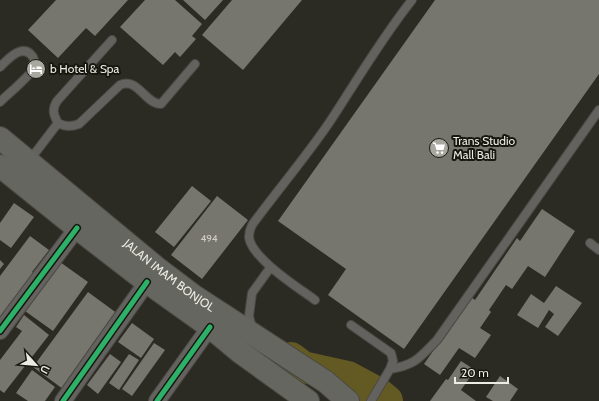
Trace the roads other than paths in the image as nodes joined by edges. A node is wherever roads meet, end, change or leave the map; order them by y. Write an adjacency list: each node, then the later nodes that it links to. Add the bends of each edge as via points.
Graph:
1 (412, 0): 14 (lane, via 396,20 328,124 252,225 249,237 251,243)
2 (112, 40): 7 (lane, via 53,107)
3 (195, 64): 7 (lane, via 161,104 155,103 133,84 124,83 79,124 71,127)
4 (0, 67): 5 (lane, via 20,51 29,53 35,62 32,71)
5 (0, 102)
6 (599, 110): 22 (lane, via 437,340 415,362 405,367)
7 (58, 123): 9 (lane)
8 (0, 138): 9 (highway, JALAN IMAM BONJOL)
9 (32, 156): 19 (highway, JALAN IMAM BONJOL, via 157,268 194,296)
10 (0, 166): 11 (highway, JALAN IMAM BONJOL)
11 (77, 228): 15 (highway, JALAN IMAM BONJOL); 20 (street)
12 (590, 243): 13 (lane)
13 (599, 250)
14 (270, 268): 16 (lane); 19 (lane, via 252,293)
15 (147, 282): 18 (highway, JALAN IMAM BONJOL); 24 (street)
16 (315, 300)
17 (351, 325): 22 (lane, via 391,353 394,361)
18 (210, 327): 21 (highway, JALAN IMAM BONJOL); 25 (street)
19 (252, 327): 21 (highway); 27 (highway, JALAN IMAM BONJOL)
20 (0, 331)
21 (240, 352): 26 (highway, JALAN IMAM BONJOL)
22 (390, 369): 23 (lane)
23 (372, 398)
24 (63, 401)
25 (157, 401)
26 (308, 401)
27 (348, 401)

